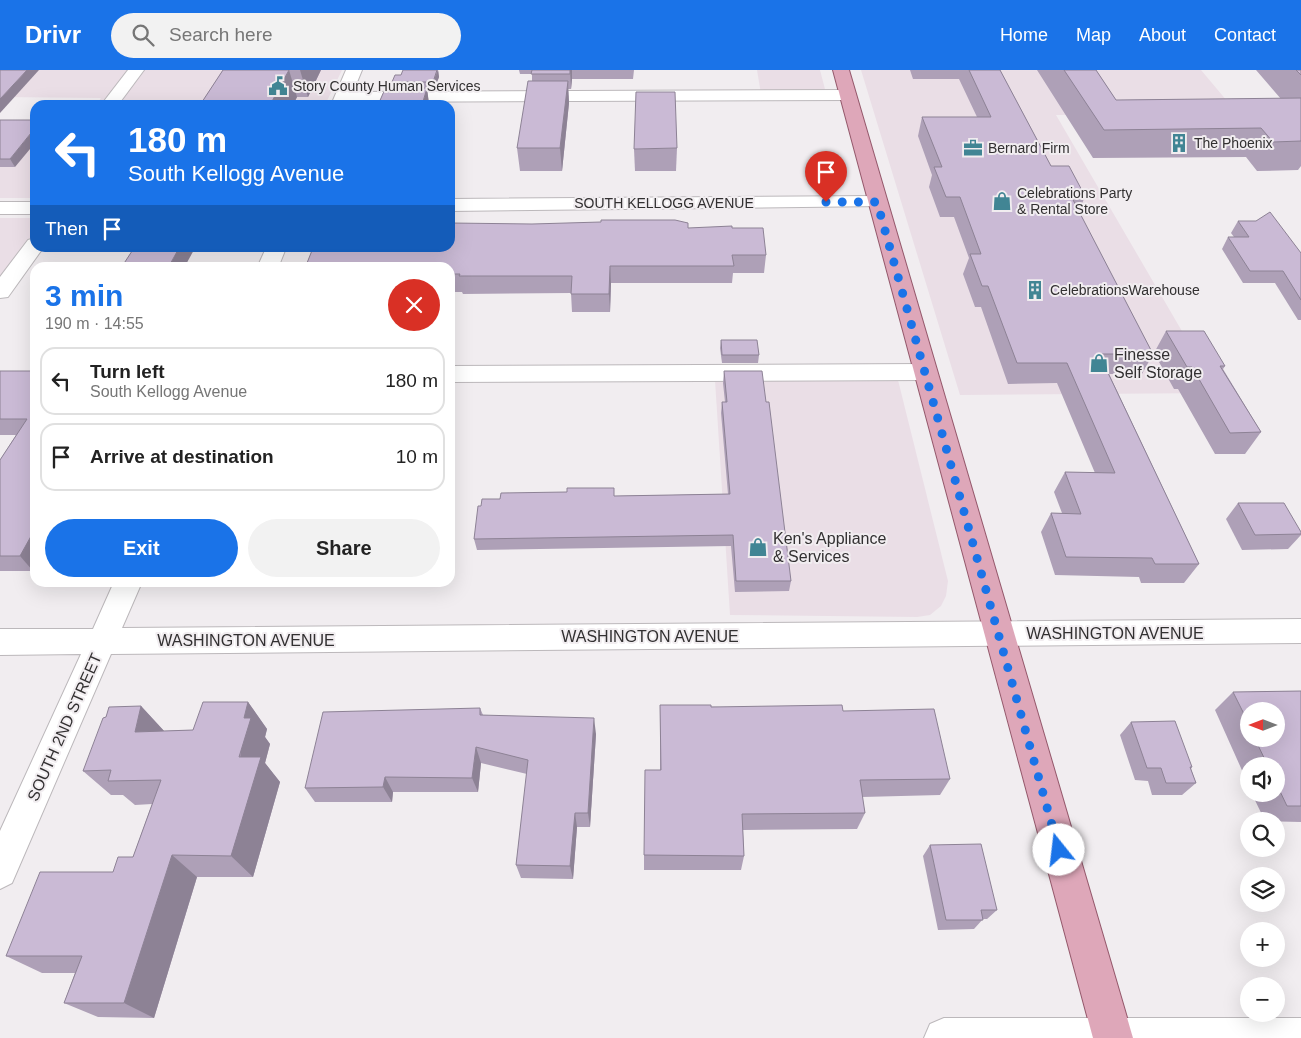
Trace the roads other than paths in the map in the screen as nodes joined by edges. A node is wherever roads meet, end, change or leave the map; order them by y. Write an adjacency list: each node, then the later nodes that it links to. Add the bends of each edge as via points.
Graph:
1 (136, 70): 4 (street)
2 (354, 70): 5 (street)
3 (844, 83): 6 (street); 7 (main road)
4 (113, 100)
5 (340, 100)
6 (368, 100)
7 (877, 202): 9 (street, SOUTH KELLOGG AVENUE); 13 (main road)
8 (30, 205): 10 (street)
9 (455, 205)
10 (0, 208)
11 (30, 251): 12 (street)
12 (0, 292)
13 (925, 372): 14 (street); 17 (main road)
14 (455, 374)
15 (126, 587): 18 (street, SOUTH 2ND STREET)
16 (1301, 631): 17 (street, WASHINGTON AVENUE)
17 (998, 634): 18 (street, WASHINGTON AVENUE); 21 (main road)
18 (102, 641): 19 (street, WASHINGTON AVENUE); 20 (street, SOUTH 2ND STREET)
19 (0, 642)
20 (0, 872)
21 (1113, 1037): 22 (street); 23 (street)
22 (1301, 1037)
23 (944, 1038)

